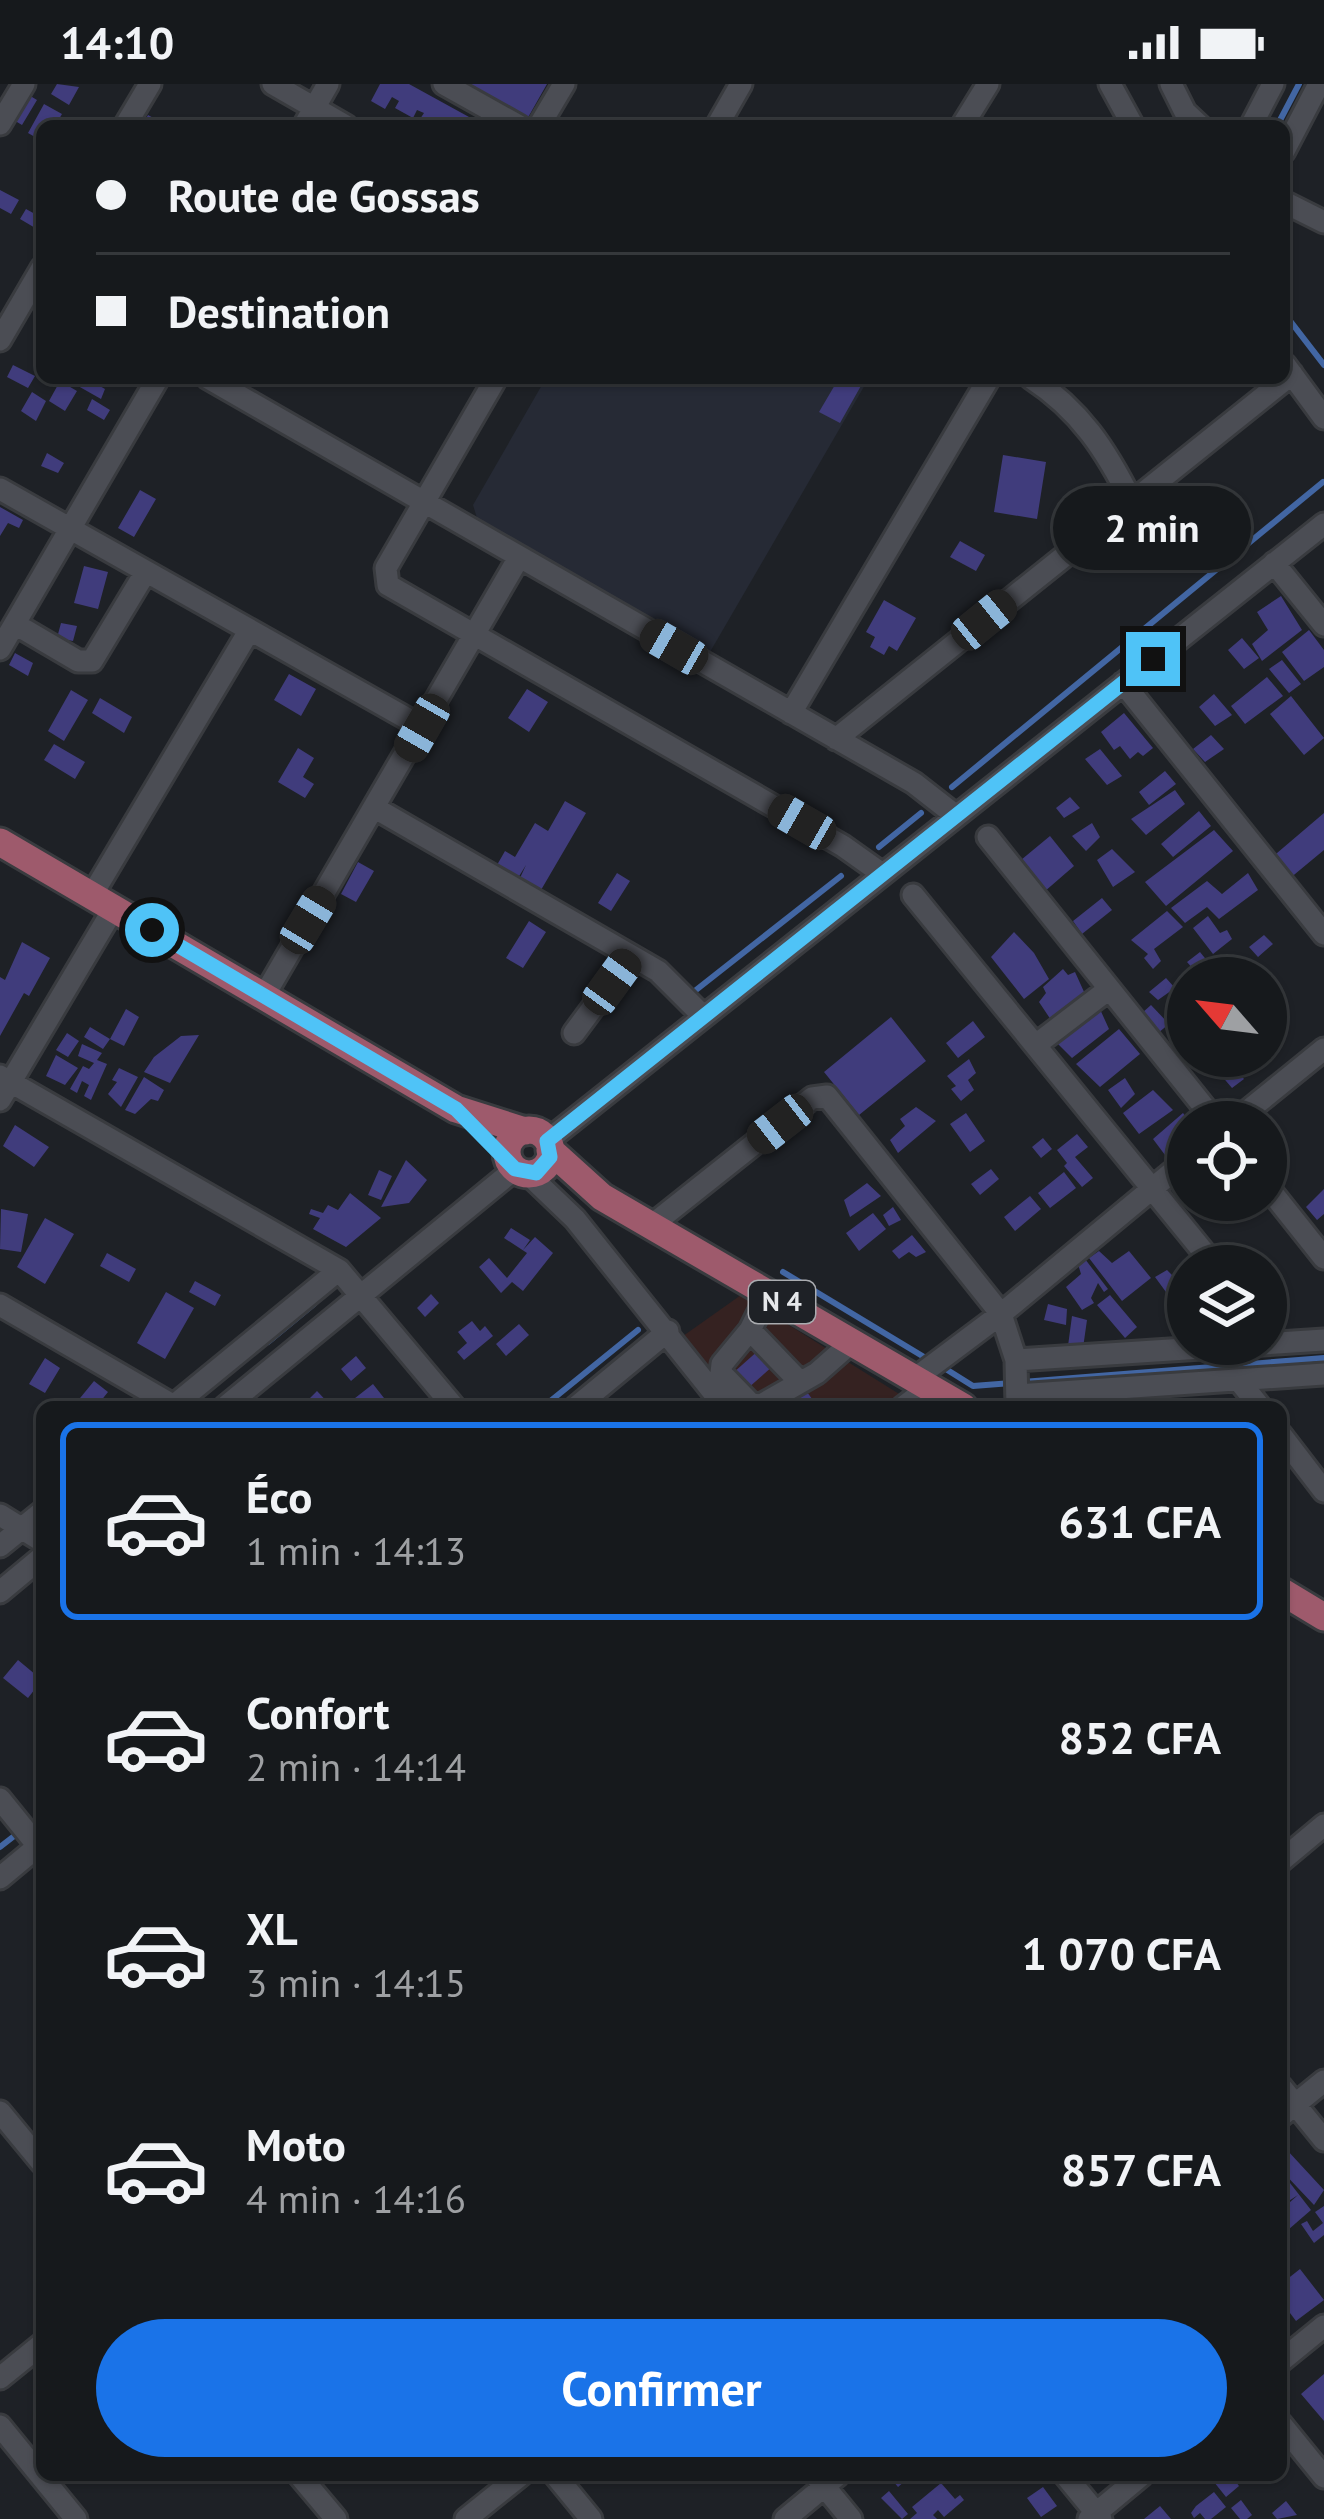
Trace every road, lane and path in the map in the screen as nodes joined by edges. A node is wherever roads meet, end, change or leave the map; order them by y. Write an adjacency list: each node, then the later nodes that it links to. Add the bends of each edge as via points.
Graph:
1 (24, 84): 22 (street)
2 (150, 84): 14 (street)
3 (273, 84): 13 (street)
4 (328, 84): 13 (street)
5 (444, 84): 15 (street)
6 (564, 84): 16 (street)
7 (741, 84): 17 (street)
8 (1110, 84): 19 (street)
9 (1171, 84): 20 (street)
10 (1273, 84): 21 (street)
11 (1319, 84): 23 (street)
12 (978, 87): 18 (street)
13 (310, 117)
14 (129, 120)
15 (508, 120)
16 (543, 120)
17 (728, 120)
18 (964, 120)
19 (1130, 120)
20 (1194, 120)
21 (1254, 120)
22 (0, 124)
23 (1290, 140)
24 (1290, 205): 25 (street)
25 (1324, 222)
26 (36, 278): 27 (street)
27 (0, 340)
28 (1290, 372): 35 (street)
29 (155, 384): 40 (street)
30 (218, 384): 38 (street)
31 (493, 384): 38 (street)
32 (985, 384): 50 (street)
33 (1040, 384): 37 (street, via 1090,428)
34 (1270, 384): 37 (street)
35 (1324, 418)
36 (0, 489): 40 (street)
37 (1132, 502): 52 (street)
38 (424, 504): 41 (street); 47 (street, via 384,578)
39 (1324, 524): 42 (street)
40 (71, 530): 43 (street); 44 (street)
41 (518, 559): 47 (street); 50 (street)
42 (1274, 562): 45 (street); 49 (street)
43 (145, 573): 44 (street, via 92,661 78,661); 46 (street)
44 (15, 624): 48 (street)
45 (1324, 625)
46 (249, 631): 51 (street); 59 (street)
47 (473, 635): 51 (street); 57 (street)
48 (0, 649)
49 (1123, 683): 54 (street); 60 (street)
50 (790, 713): 52 (street)
51 (422, 728): 53 (street)
52 (836, 739): 54 (street)
53 (375, 808): 61 (street); 63 (street)
54 (955, 815): 57 (street)
55 (988, 837): 62 (street)
56 (0, 842): 59 (main road, N 4)
57 (881, 873): 64 (street)
58 (913, 895): 66 (street)
59 (103, 902): 63 (main road, N 4); 68 (street)
60 (1324, 934)
61 (631, 956): 64 (street, via 670,980); 65 (street)
62 (1109, 989): 66 (street); 69 (street)
63 (264, 995): 71 (main road, N 4)
64 (702, 1015): 71 (street)
65 (574, 1034)
66 (1037, 1044): 74 (street)
67 (1324, 1048): 70 (street)
68 (4, 1086): 81 (street)
69 (1199, 1101)
70 (1260, 1101)
71 (530, 1157): 73 (main road, N 4); 75 (main road, N 4); 77 (street); 82 (street)
72 (1167, 1177): 74 (street)
73 (563, 1186): 75 (main road, N 4); 77 (street)
74 (1153, 1188): 79 (street); 85 (street)
75 (602, 1197): 78 (main road, N 4)
76 (1287, 1211): 80 (street)
77 (575, 1219): 87 (street)
78 (652, 1225): 83 (main road, N 4); 85 (street, via 812,1098 827,1096)
79 (1198, 1245)
80 (1324, 1258)
81 (339, 1270): 82 (street); 98 (street)
82 (362, 1294): 99 (street); 100 (street)
83 (768, 1294): 86 (street); 90 (main road, N 4)
84 (0, 1305): 97 (street)
85 (1001, 1314): 92 (street); 96 (street)
86 (750, 1330): 94 (street); 103 (street, via 721,1373)
87 (668, 1331): 101 (street); 102 (street)
88 (1287, 1337): 89 (street)
89 (1324, 1340)
90 (851, 1343): 92 (main road, N 4); 94 (street)
91 (1167, 1356): 96 (street)
92 (927, 1374): 105 (street); 106 (main road, N 4)
93 (1324, 1374): 95 (street)
94 (798, 1380): 104 (street)
95 (1240, 1382): 96 (street); 107 (street)
96 (1017, 1384)
97 (165, 1401)
98 (180, 1401)
99 (232, 1401)
100 (449, 1401)
101 (583, 1401)
102 (720, 1401)
103 (748, 1401)
104 (767, 1401)
105 (907, 1401)
106 (956, 1401)
107 (1255, 1401)
108 (1287, 1443): 109 (street)
109 (1324, 1491)
110 (0, 1515): 111 (street)
111 (32, 1535): 112 (street)
112 (0, 1546)
113 (36, 1562): 114 (street)
114 (0, 1592)
115 (1287, 1595): 116 (main road)
116 (1324, 1618)
117 (0, 1799): 119 (street)
118 (1324, 1825): 121 (street)
119 (36, 1841)
120 (36, 1851): 122 (street)
121 (1287, 1856)
122 (0, 1878)
123 (1324, 2081): 124 (street)
124 (1287, 2102)
125 (1287, 2104): 127 (street)
126 (0, 2112): 128 (street)
127 (1324, 2140)
128 (36, 2155)
129 (1324, 2326): 131 (street)
130 (36, 2349): 132 (street)
131 (1287, 2356)
132 (0, 2378)
133 (0, 2426): 135 (street)
134 (1287, 2431): 136 (street)
135 (36, 2470)
136 (1324, 2477)
137 (45, 2481): 146 (street)
138 (304, 2481): 147 (street)
139 (514, 2481): 148 (street)
140 (560, 2481): 149 (street)
141 (824, 2481): 150 (street)
142 (827, 2481): 151 (street)
143 (1069, 2481): 145 (street)
144 (1135, 2481): 145 (street)
145 (1095, 2517)
146 (76, 2519)
147 (335, 2519)
148 (466, 2519)
149 (591, 2519)
150 (784, 2519)
151 (851, 2519)

